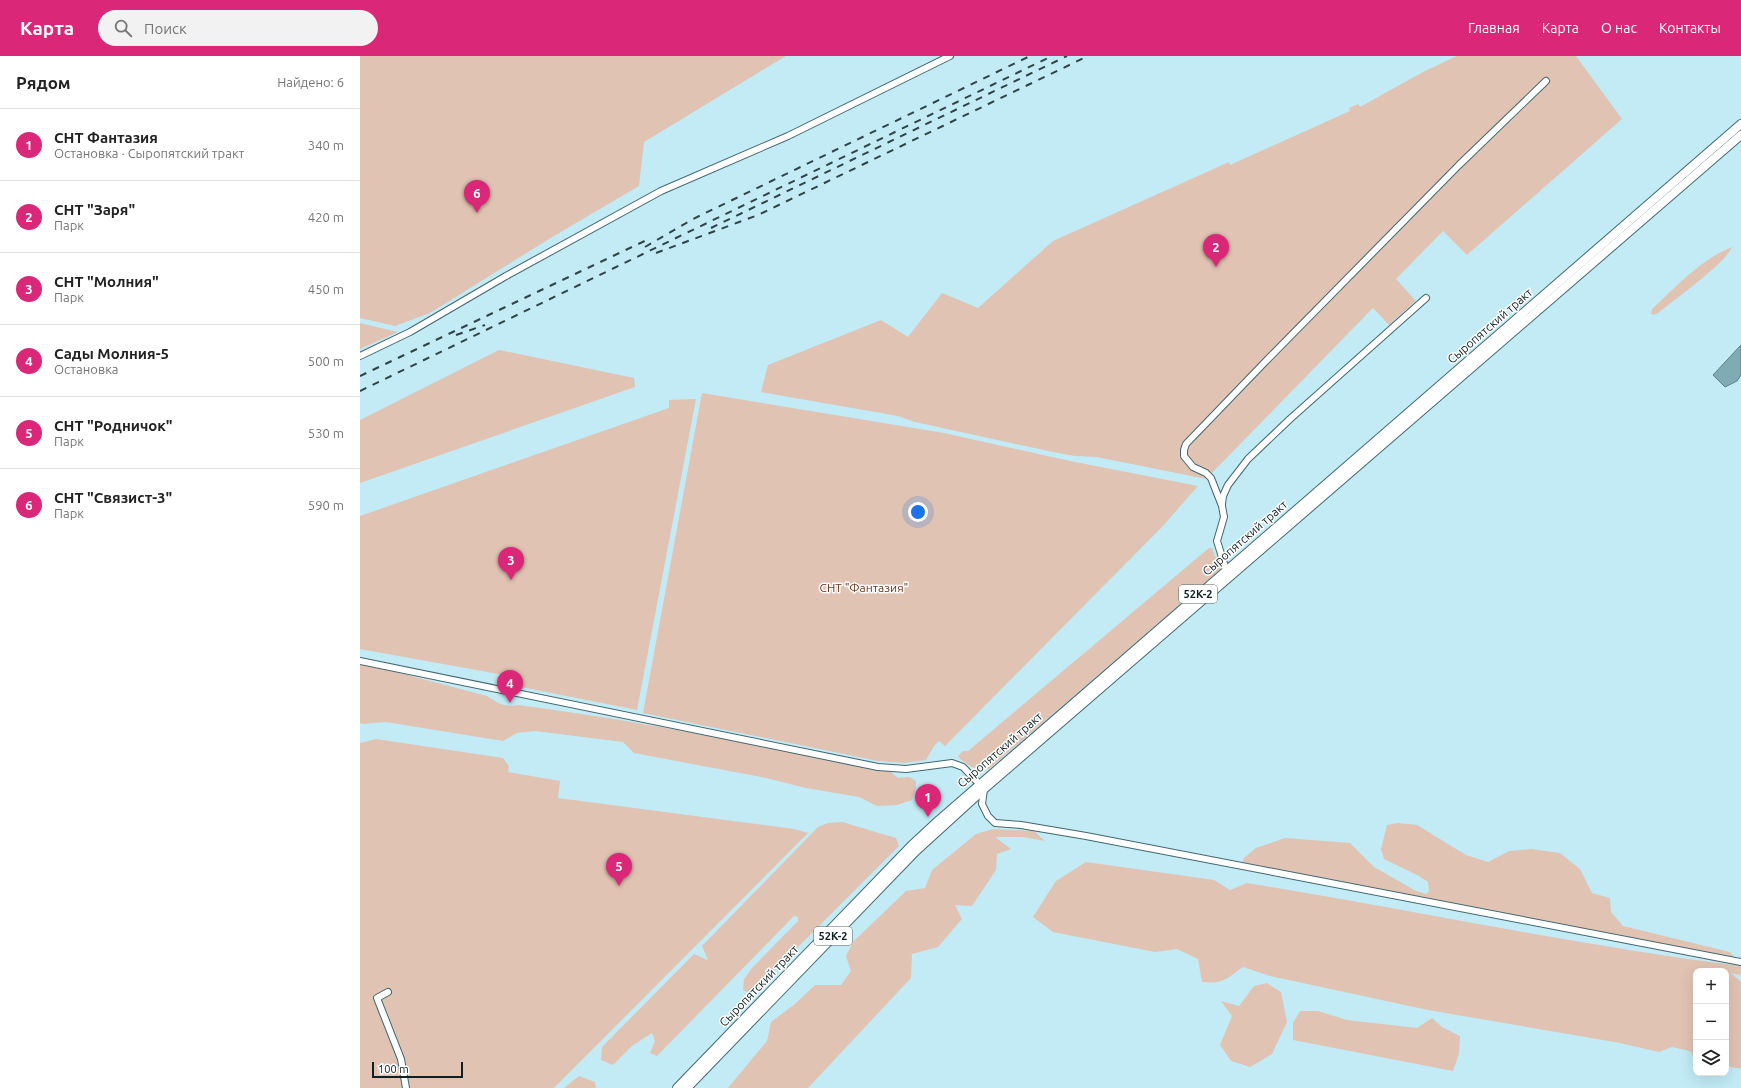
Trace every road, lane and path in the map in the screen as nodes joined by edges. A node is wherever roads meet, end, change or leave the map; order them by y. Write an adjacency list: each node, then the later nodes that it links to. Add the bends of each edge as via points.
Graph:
1 (950, 56): 6 (street, via 788,136 661,191 519,268 410,332)
2 (1546, 81): 7 (street, via 1453,170 1186,444 1184,456 1193,467 1211,478)
3 (1741, 124): 8 (main road, Сыропятский тракт / 52К-2)
4 (1741, 135): 10 (main road, Сыропятский тракт / 52К-2)
5 (1426, 298): 7 (street, via 1248,459 1228,485)
6 (360, 356)
7 (1222, 506): 8 (street, via 1224,517 1217,541)
8 (1226, 570): 10 (main road, Сыропятский тракт / 52К-2)
9 (360, 661): 10 (street, via 878,767 906,769 952,763 963,767)
10 (981, 787): 11 (street, via 982,804 988,816 996,823 1094,838); 14 (main road, Сыропятский тракт / 52К-2, via 911,846); 15 (main road, Сыропятский тракт / 52К-2)
11 (1741, 962)
12 (388, 992): 13 (street, via 377,998 402,1060)
13 (406, 1088)
14 (677, 1088)
15 (687, 1088)

